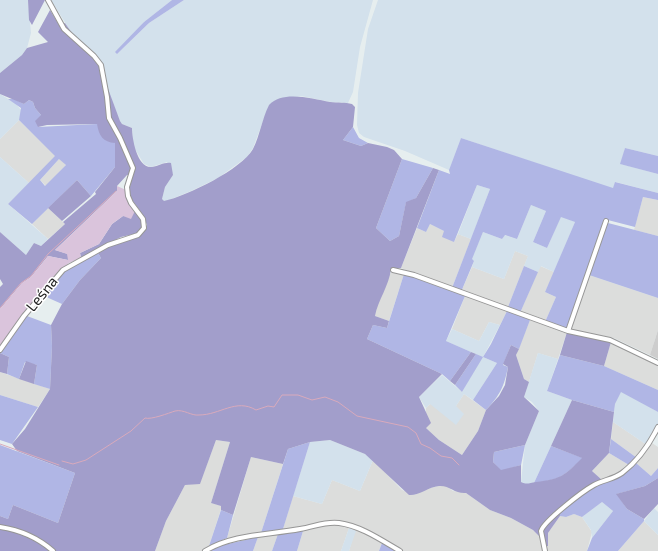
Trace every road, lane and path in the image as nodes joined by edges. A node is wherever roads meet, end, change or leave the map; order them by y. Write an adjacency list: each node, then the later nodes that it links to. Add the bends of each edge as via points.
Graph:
1 (48, 0): 5 (street, Leśna, via 64,29 101,65 109,118 133,168 127,187 128,196 140,214 144,228 138,235 121,239 63,270 24,316)
2 (606, 221): 4 (street)
3 (393, 270): 4 (street, via 414,275)
4 (568, 331): 6 (street, via 610,340)
5 (0, 350)
6 (658, 363)
7 (658, 427): 12 (street, via 633,464 616,477 602,481 584,492 547,521 541,531)
8 (0, 527): 9 (street, via 34,537)
9 (53, 551)
10 (205, 551): 11 (street, via 217,544 238,538 307,528 327,522 362,530)
11 (400, 551)
12 (544, 551)

